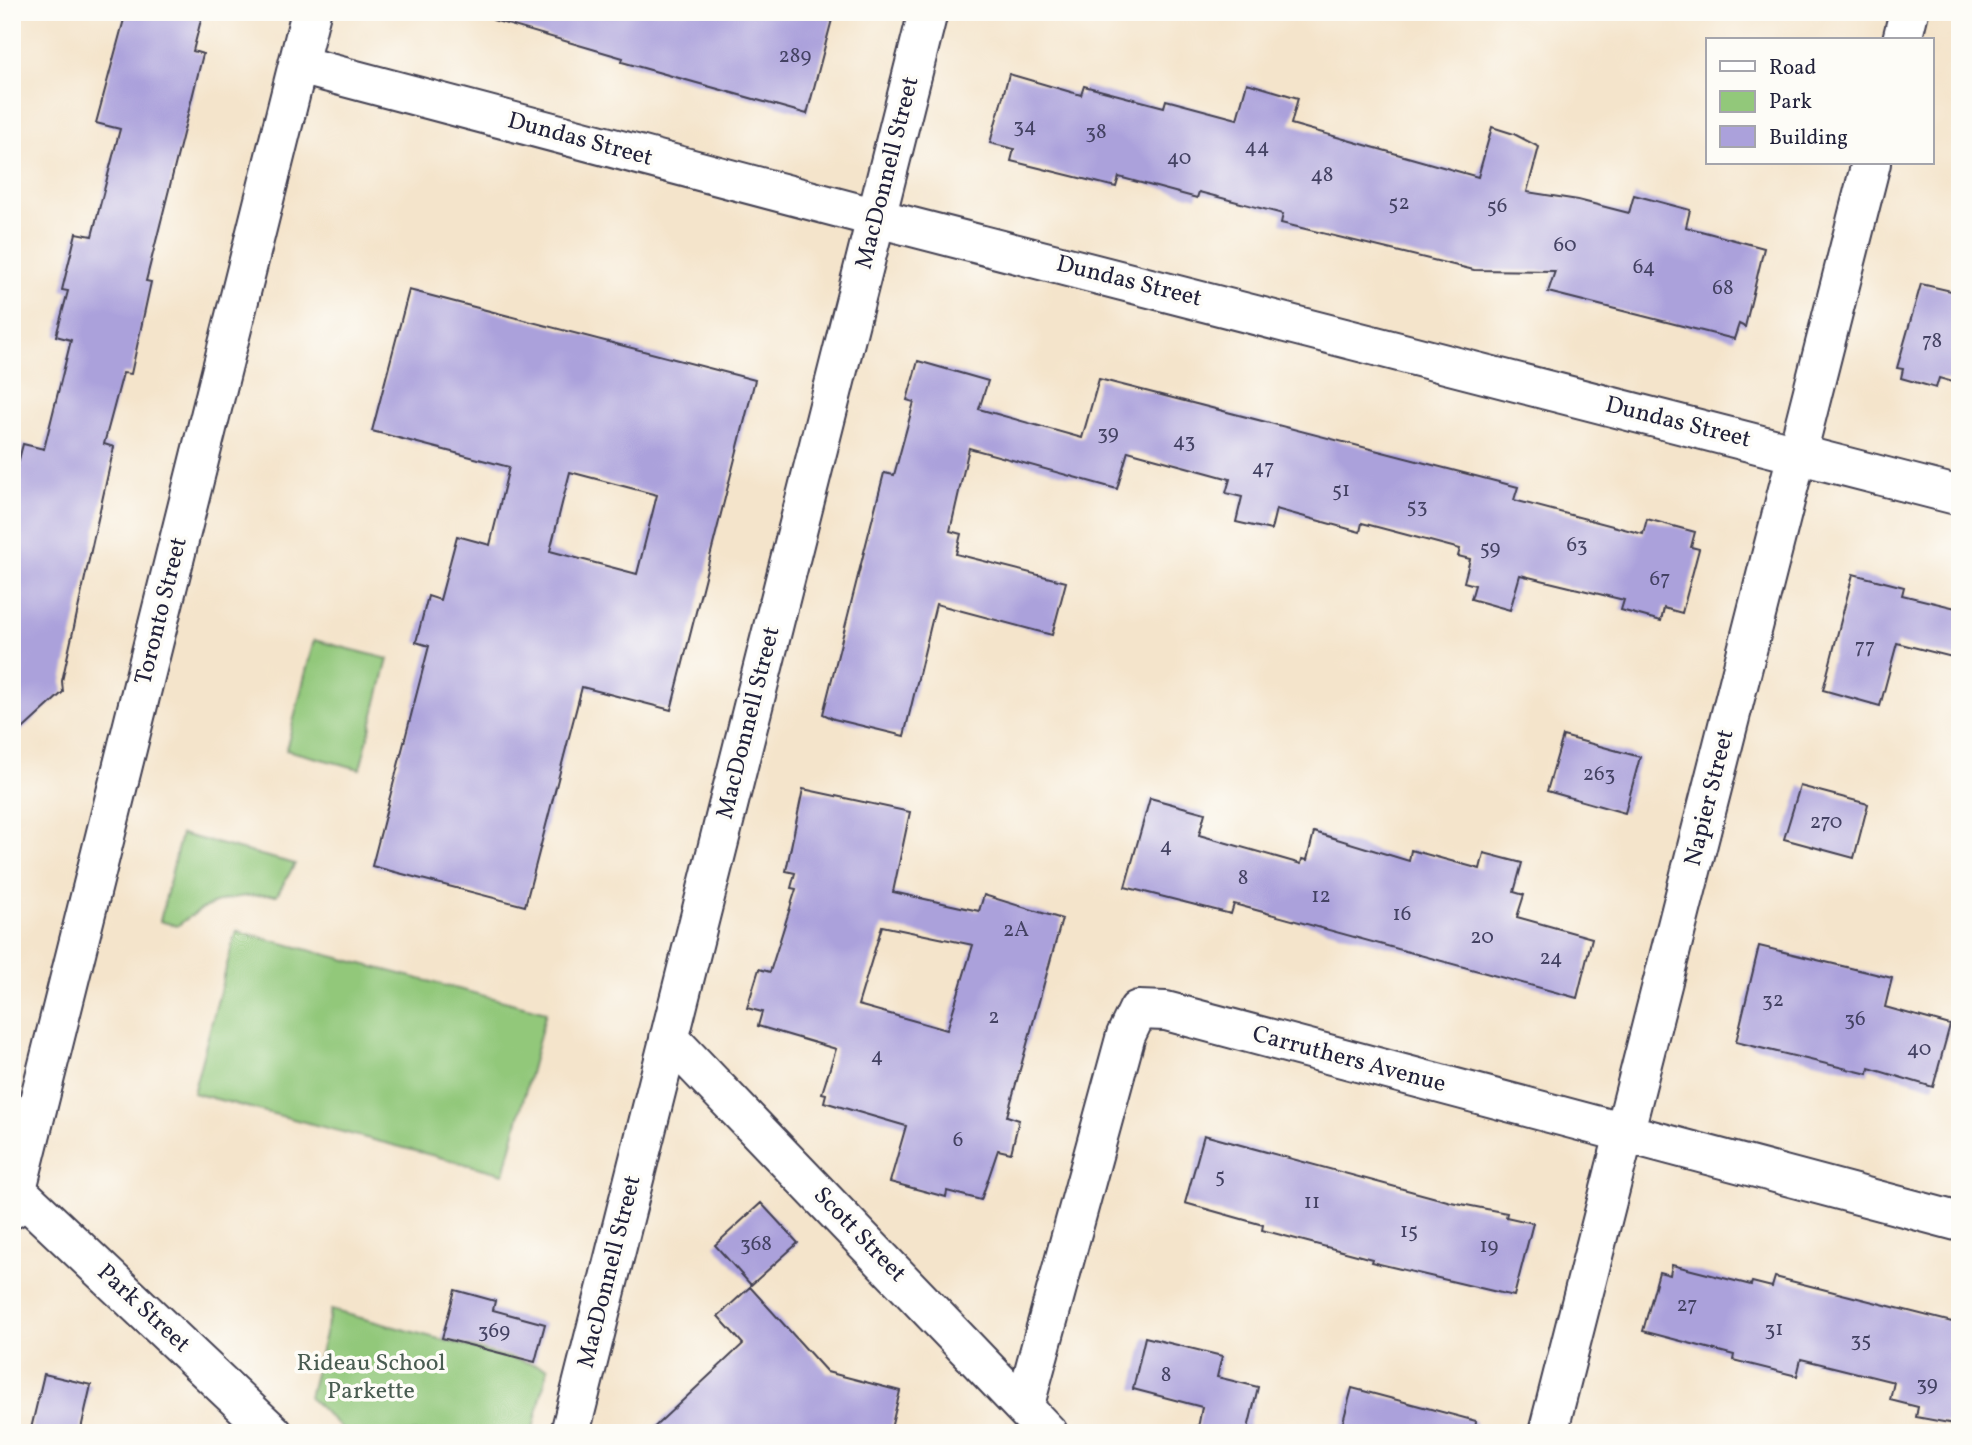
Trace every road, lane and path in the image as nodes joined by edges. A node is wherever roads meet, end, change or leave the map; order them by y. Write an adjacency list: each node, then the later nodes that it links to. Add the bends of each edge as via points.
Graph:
1 (311, 12): 5 (street, Toronto Street)
2 (928, 12): 7 (street, MacDonnell Street)
3 (1909, 12): 4 (street)
4 (1902, 38)
5 (299, 65): 7 (street, Dundas Street); 12 (street, Toronto Street)
6 (1871, 164): 8 (street, Napier Street)
7 (877, 218): 8 (street, Dundas Street); 10 (street, MacDonnell Street)
8 (1798, 453): 9 (street, Dundas Street); 11 (street, Napier Street)
9 (1960, 496)
10 (669, 1038): 14 (street, Scott Street); 16 (street, MacDonnell Street)
11 (1624, 1134): 13 (street, Carruthers Avenue); 14 (street, Carruthers Avenue, via 1166,1011 1138,1010 1126,1035); 17 (street, Napier Street)
12 (14, 1195): 15 (street, Park Street)
13 (1960, 1222)
14 (1036, 1420)
15 (273, 1433)
16 (570, 1433)
17 (1548, 1433)

